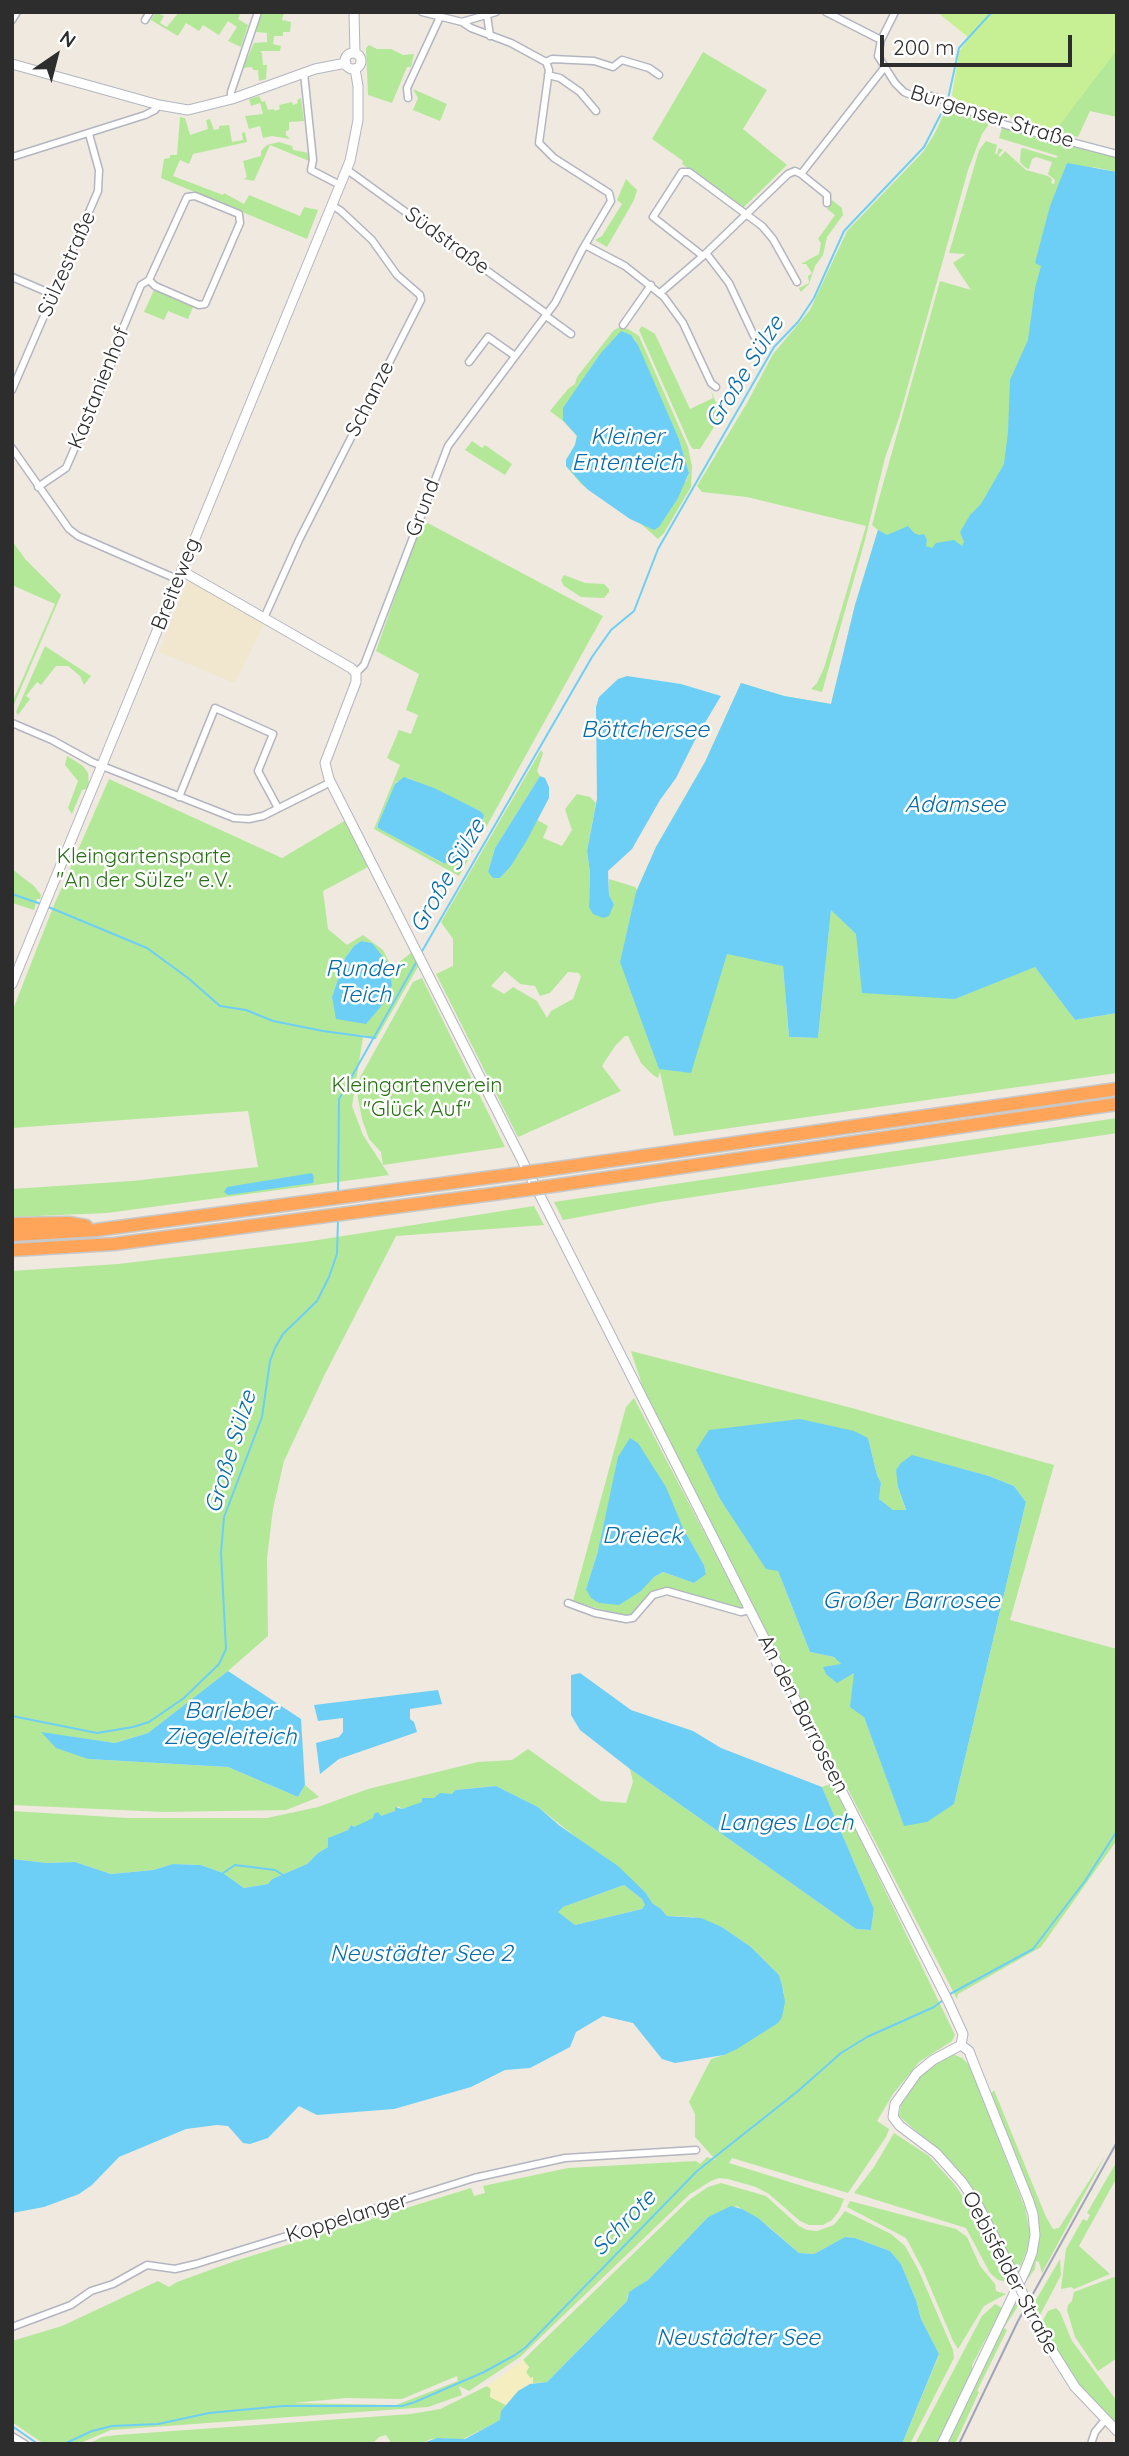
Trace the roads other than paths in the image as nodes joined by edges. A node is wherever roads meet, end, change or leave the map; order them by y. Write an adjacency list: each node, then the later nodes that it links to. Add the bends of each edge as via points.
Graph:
1 (17, 12): 11 (street)
2 (150, 12): 12 (street)
3 (258, 12): 26 (street)
4 (354, 12): 16 (street, Breiteweg)
5 (422, 12): 10 (street)
6 (496, 12): 9 (street)
7 (826, 12): 15 (street)
8 (895, 12): 15 (street)
9 (488, 15): 13 (street); 14 (street)
10 (440, 17): 13 (street); 25 (street, via 407,88)
11 (12, 20)
12 (145, 20)
13 (462, 22): 14 (street)
14 (490, 36): 17 (street)
15 (881, 40): 20 (street, via 878,56)
16 (355, 53): 18 (street); 21 (street, Breiteweg, via 361,61)
17 (546, 62): 23 (street); 24 (street, via 594,61 613,67 622,60)
18 (346, 63): 21 (street); 22 (street)
19 (12, 64): 27 (street)
20 (884, 68): 30 (street, Burgenser Straße, via 913,96 930,96 1006,125); 33 (street)
21 (355, 69): 32 (street, Breiteweg, via 358,120)
22 (304, 73): 26 (street); 34 (street, via 311,170)
23 (548, 75): 28 (street, via 580,92); 38 (street, Grund, via 540,143 611,197)
24 (659, 75)
25 (408, 98)
26 (231, 99): 27 (street, via 194,110)
27 (159, 105): 29 (street, via 145,115)
28 (596, 111)
29 (89, 134): 31 (street); 45 (street, Sülzestraße, via 99,170 98,191)
30 (1117, 154)
31 (12, 157)
32 (346, 169): 34 (street, Breiteweg); 46 (street, Südstraße)
33 (801, 174): 35 (street, via 827,195); 37 (street, via 788,174)
34 (340, 185): 36 (street, Breiteweg)
35 (827, 203)
36 (332, 205): 56 (street, Breiteweg); 57 (street, Schanze, via 372,240 421,300)
37 (747, 214): 39 (street); 39 (street, via 689,172 679,174 653,217); 42 (street, via 773,239)
38 (585, 245): 43 (street); 46 (street, Grund)
39 (704, 255): 44 (street); 49 (street, via 728,282)
40 (12, 277): 45 (street)
41 (149, 280): 41 (street, Kastanienhof, via 198,305 205,304 240,223 239,214 187,197); 55 (street, Kastanienhof, via 141,285 66,468)
42 (797, 282)
43 (651, 285): 44 (street); 47 (street)
44 (660, 293): 52 (street, via 683,323)
45 (54, 295): 53 (street, Sülzestraße)
46 (547, 315): 48 (street, Südstraße); 50 (street, Grund)
47 (623, 324)
48 (571, 334)
49 (754, 336)
50 (515, 356): 51 (street, via 488,337); 58 (street, Grund, via 444,455 364,665)
51 (469, 362)
52 (716, 387)
53 (12, 390)
54 (12, 448): 55 (street)
55 (38, 487): 56 (street, via 64,526 74,533)
56 (180, 575): 57 (street); 60 (street, Breiteweg)
57 (264, 618): 58 (street)
58 (356, 673): 61 (street, via 325,764)
59 (12, 723): 60 (street)
60 (102, 766): 62 (street); 64 (street, Breiteweg)
61 (331, 782): 63 (street); 72 (street, An den Barroseen)
62 (179, 797): 63 (street, via 234,818 250,819); 63 (street, via 215,708 273,734 258,771)
63 (278, 808)
64 (12, 984)
65 (1117, 1088): 68 (highway, bridge)
66 (1117, 1104): 70 (highway, bridge, via 358,1213 114,1244)
67 (12, 1224): 68 (highway, via 69,1223)
68 (96, 1230): 69 (highway)
69 (12, 1235)
70 (12, 1250)
71 (568, 1603): 72 (street, An den Barroseen, via 626,1619 633,1618 653,1595 667,1591 741,1612)
72 (750, 1610): 73 (street, An den Barroseen, via 948,2001 963,2034)
73 (961, 2045): 78 (street, Oebisfelder Straße, bridge, via 917,2073 895,2104 893,2116 962,2182 1043,2336 1075,2387); 82 (street, An den Barroseen, via 969,2051 1028,2199 1035,2231 1025,2271)
74 (696, 2150): 75 (street, Koppelanger)
75 (628, 2155): 76 (street); 77 (street, Koppelanger, via 550,2160 461,2182 181,2268 147,2265 73,2304)
76 (629, 2165)
77 (12, 2327)
78 (1105, 2420): 79 (street, Oebisfelder Straße); 83 (street)
79 (1117, 2431)
80 (12, 2435): 81 (street)
81 (25, 2444)
82 (942, 2444)
83 (1091, 2444)

